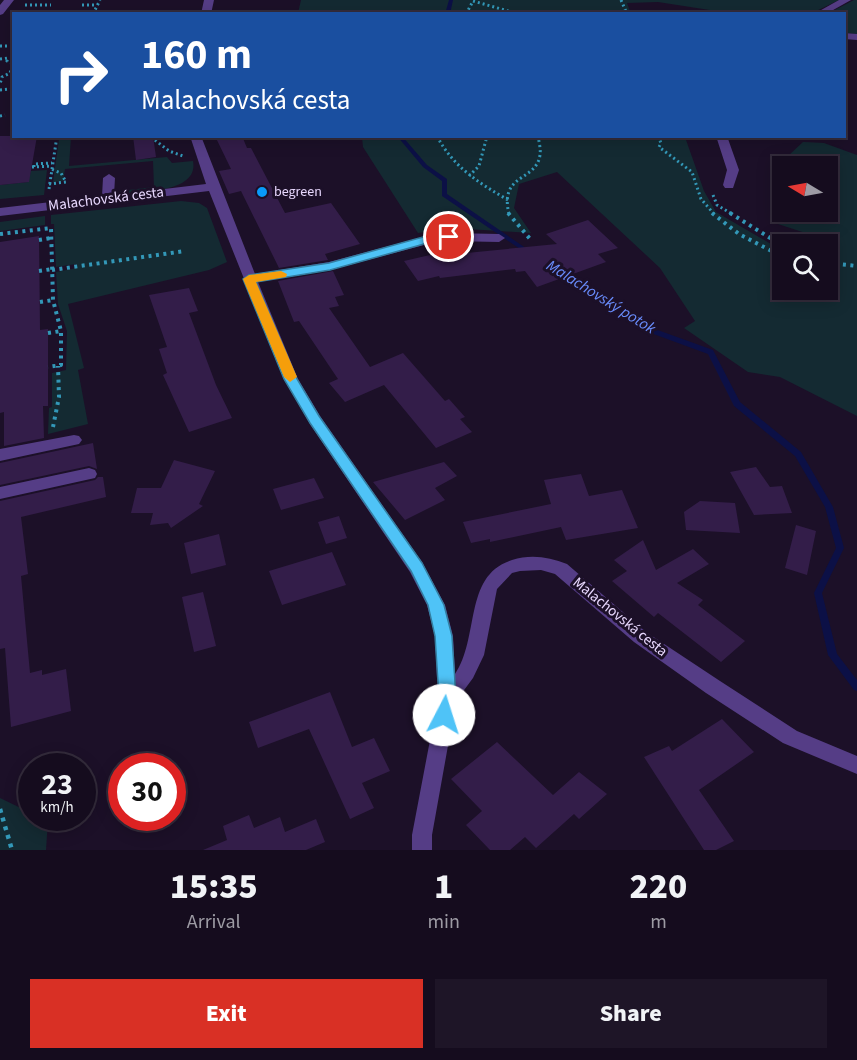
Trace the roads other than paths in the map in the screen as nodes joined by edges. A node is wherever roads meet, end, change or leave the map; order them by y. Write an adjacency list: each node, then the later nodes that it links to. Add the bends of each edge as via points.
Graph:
1 (9, 0): 3 (street)
2 (846, 0): 4 (street)
3 (0, 12)
4 (822, 12)
5 (196, 138): 9 (street, Malachovská cesta)
6 (722, 138): 8 (street, via 733,170)
7 (109, 178): 10 (street)
8 (729, 185)
9 (213, 187): 10 (street, Malachovská cesta); 13 (street, Malachovská cesta)
10 (108, 199): 11 (street, Malachovská cesta)
11 (0, 212)
12 (499, 238): 13 (street, via 423,241 330,266)
13 (249, 279): 18 (street, Malachovská cesta, via 291,379 416,567 436,605 444,636)
14 (74, 440): 15 (street)
15 (0, 455)
16 (89, 474): 17 (street)
17 (0, 493)
18 (447, 698): 19 (street, Malachovská cesta, via 464,679 475,655 489,584 498,572 531,562 548,564 561,569 640,637 713,687 790,737); 20 (street, Malachovská cesta)
19 (857, 765)
20 (422, 850)

